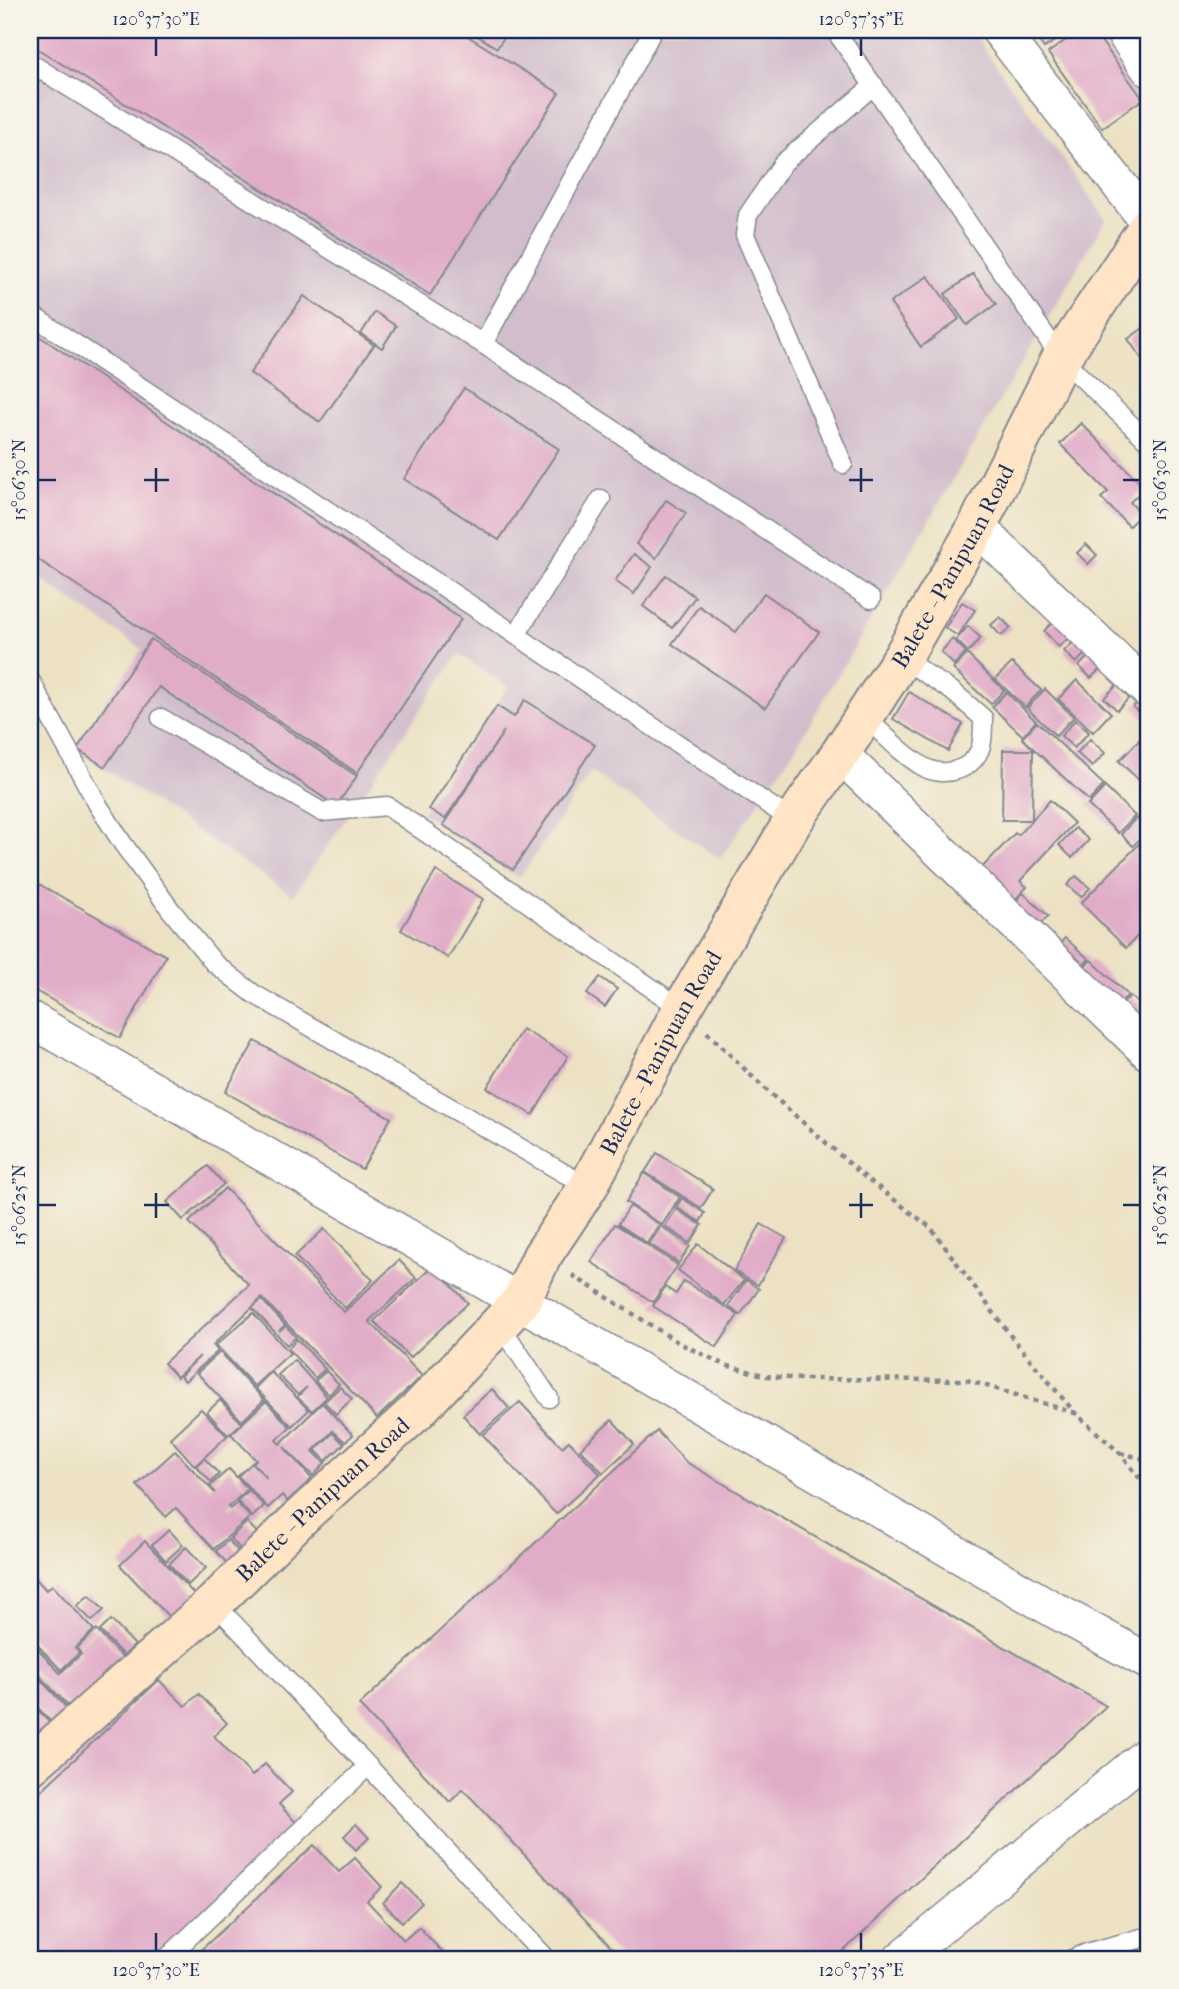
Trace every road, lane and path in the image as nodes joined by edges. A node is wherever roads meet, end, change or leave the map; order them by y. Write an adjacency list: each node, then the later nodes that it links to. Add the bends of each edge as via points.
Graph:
1 (653, 30): 10 (lane)
2 (835, 30): 7 (lane)
3 (999, 30): 8 (street)
4 (1122, 30): 5 (street)
5 (1147, 58)
6 (30, 63): 10 (lane)
7 (874, 85): 11 (lane); 13 (lane, via 783,163 748,215 745,235)
8 (1149, 224): 11 (main road, Balete - Panipuan Road)
9 (30, 314): 17 (lane)
10 (483, 344): 16 (lane)
11 (1061, 358): 12 (lane); 15 (main road, Balete - Panipuan Road)
12 (1149, 442)
13 (843, 464)
14 (601, 499): 17 (lane)
15 (976, 527): 18 (main road, Balete - Panipuan Road); 20 (street)
16 (871, 599)
17 (516, 635): 24 (lane)
18 (902, 658): 21 (main road, Balete - Panipuan Road); 21 (lane, via 983,718 982,743 972,761 962,769 943,773 925,769)
19 (30, 680): 28 (lane, via 97,805 214,963 254,994)
20 (1149, 691)
21 (863, 715): 23 (main road, Balete - Panipuan Road)
22 (161, 718): 25 (lane, via 322,812 387,806)
23 (840, 754): 24 (main road, Balete - Panipuan Road); 27 (street)
24 (793, 821): 25 (main road, Balete - Panipuan Road)
25 (682, 1009): 28 (main road, Balete - Panipuan Road); 32 (path, via 866,1178 931,1228 1013,1339)
26 (30, 1020): 30 (street)
27 (1149, 1054)
28 (588, 1187): 29 (main road, Balete - Panipuan Road)
29 (542, 1256): 30 (main road, Balete - Panipuan Road); 32 (path, via 679,1343 725,1365 801,1379 967,1380)
30 (510, 1313): 31 (lane); 36 (main road, Balete - Panipuan Road, via 417,1411); 37 (street)
31 (549, 1398)
32 (1076, 1413): 33 (path)
33 (1120, 1453): 34 (path); 35 (path)
34 (1149, 1460)
35 (1149, 1490)
36 (214, 1603): 39 (main road, Balete - Panipuan Road); 40 (lane)
37 (1149, 1662)
38 (1149, 1754): 45 (street)
39 (30, 1766)
40 (368, 1766): 43 (lane); 44 (lane)
41 (1149, 1936): 46 (lane)
42 (1149, 1954): 47 (lane)
43 (166, 1959)
44 (547, 1959)
45 (901, 1959)
46 (1072, 1959)
47 (1149, 1959)

